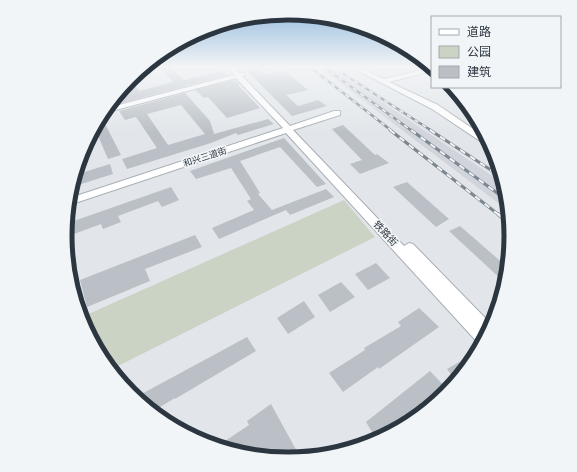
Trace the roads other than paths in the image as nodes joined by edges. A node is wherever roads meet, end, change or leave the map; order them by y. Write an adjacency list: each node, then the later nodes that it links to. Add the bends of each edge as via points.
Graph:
1 (186, 89): 5 (main road)
2 (254, 89): 8 (main road)
3 (400, 89): 9 (main road, via 435,106)
4 (406, 89): 7 (main road, via 442,106)
5 (114, 109)
6 (337, 113): 8 (main road, 和兴三道街)
7 (475, 127)
8 (292, 128): 10 (main road, 和兴三道街); 11 (main road, 铁路街); 12 (main road, 铁路街)
9 (481, 137)
10 (76, 200)
11 (484, 327)
12 (480, 336)

